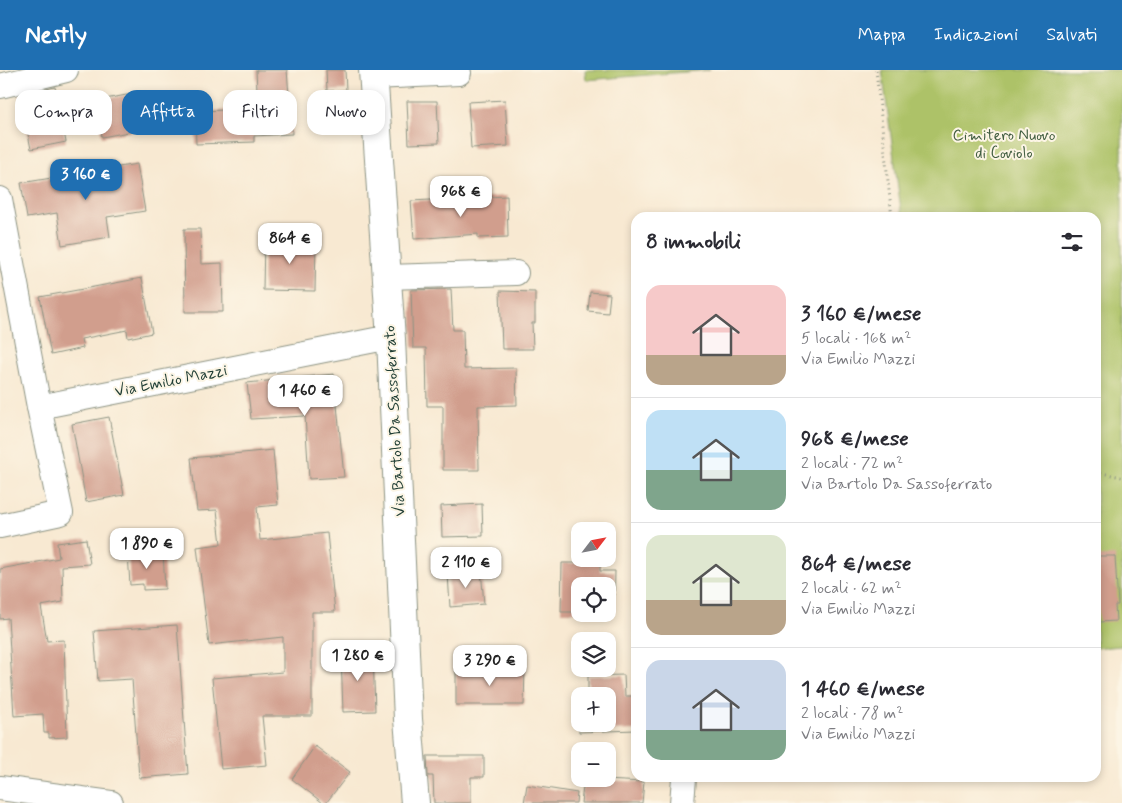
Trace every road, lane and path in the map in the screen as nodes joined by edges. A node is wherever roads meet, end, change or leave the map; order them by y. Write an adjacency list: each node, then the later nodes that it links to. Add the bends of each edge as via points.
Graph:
1 (66, 70): 5 (street)
2 (876, 70): 7 (path)
3 (459, 73): 4 (street)
4 (374, 74): 9 (street, Via Bartolo Da Sassoferrato)
5 (0, 86)
6 (0, 199): 11 (street)
7 (891, 212)
8 (516, 273): 9 (street)
9 (387, 278): 10 (street, Via Bartolo Da Sassoferrato)
10 (391, 339): 11 (street, Via Emilio Mazzi); 18 (street, Via Bartolo Da Sassoferrato, via 408,719)
11 (39, 407): 14 (street, via 61,513)
12 (1101, 473): 13 (path)
13 (1122, 477)
14 (0, 526)
15 (684, 782): 19 (street)
16 (0, 788): 17 (street)
17 (111, 803)
18 (415, 803)
19 (682, 803)

